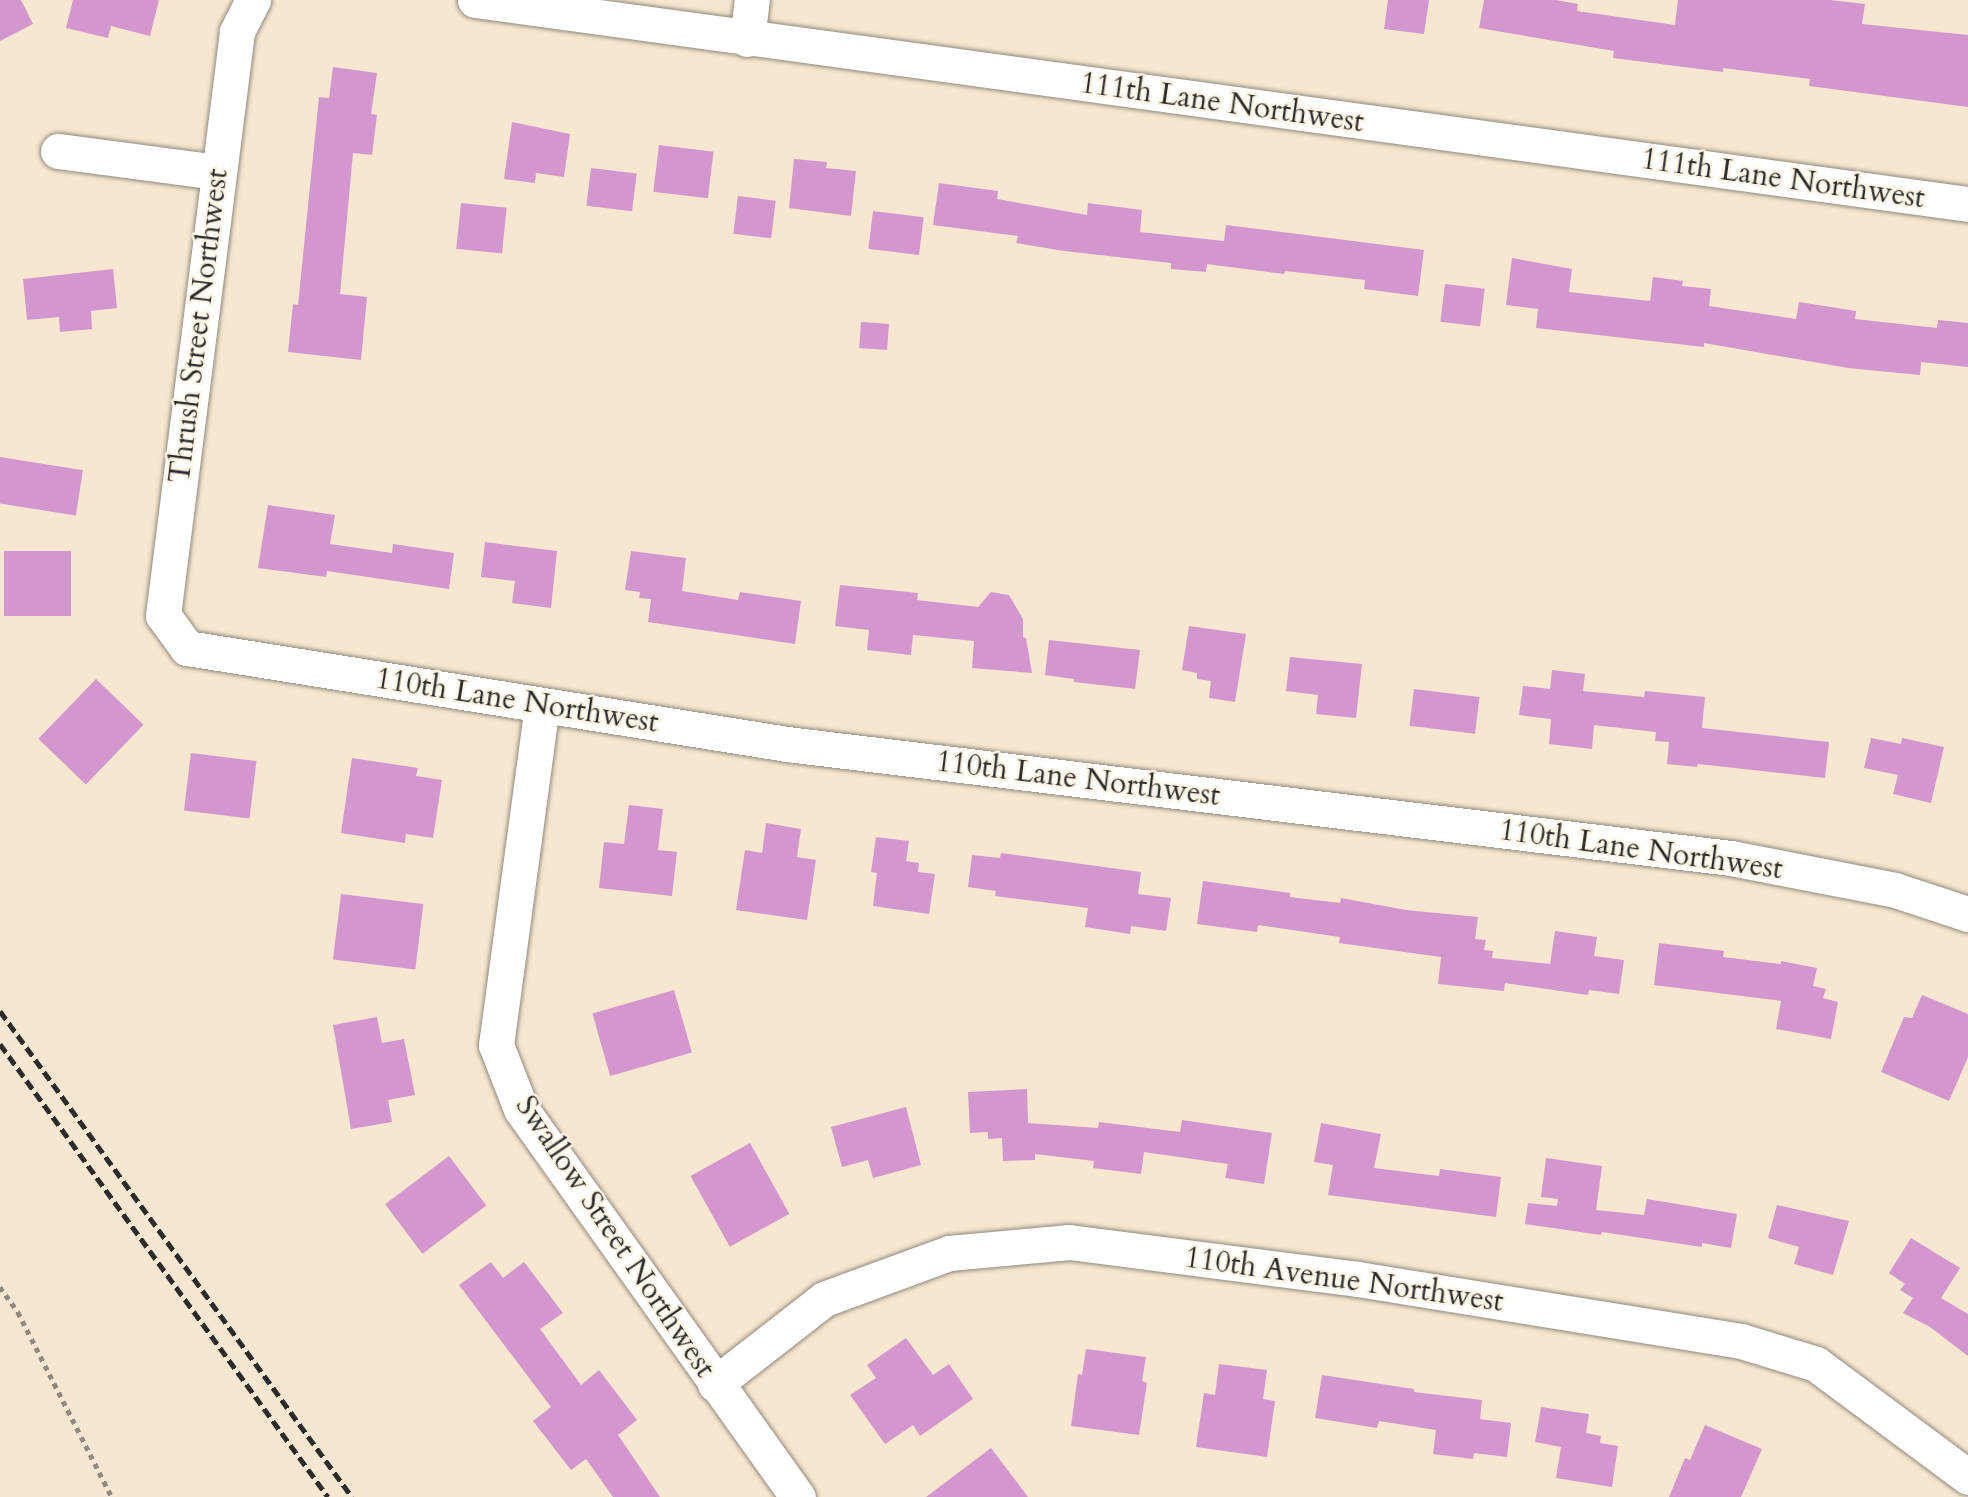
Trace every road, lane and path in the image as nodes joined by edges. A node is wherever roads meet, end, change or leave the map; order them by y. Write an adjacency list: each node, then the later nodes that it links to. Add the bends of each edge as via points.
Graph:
1 (253, 0): 6 (street, Thrush Street Northwest, via 237,32)
2 (475, 0): 4 (street, 111th Lane Northwest)
3 (752, 0): 4 (street)
4 (747, 38): 7 (street, 111th Lane Northwest)
5 (58, 151): 6 (street)
6 (218, 172): 8 (street, Thrush Street Northwest, via 163,615)
7 (1968, 204)
8 (187, 648): 9 (street, 110th Lane Northwest)
9 (542, 705): 10 (street, 110th Lane Northwest, via 787,744 1731,858 1895,890); 12 (street, Swallow Street Northwest, via 496,1045 521,1109)
10 (1968, 914)
11 (0, 1287): 14 (path, via 18,1312)
12 (715, 1384): 13 (street, 110th Avenue Northwest, via 824,1299 949,1253 1069,1242 1358,1279 1741,1341 1816,1364); 15 (street, Swallow Street Northwest)
13 (1968, 1477)
14 (112, 1497)
15 (798, 1497)

